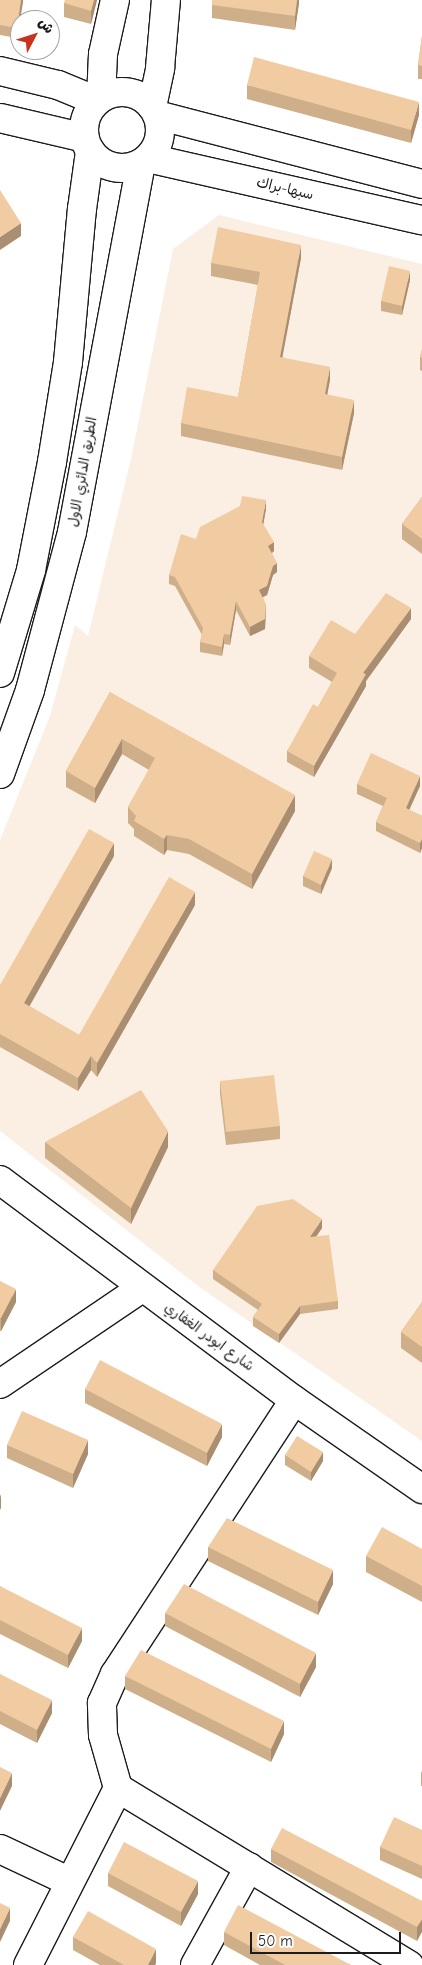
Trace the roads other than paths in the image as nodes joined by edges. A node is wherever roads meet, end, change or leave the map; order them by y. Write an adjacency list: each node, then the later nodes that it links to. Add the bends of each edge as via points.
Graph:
1 (116, 0): 4 (main road, via 104,54)
2 (166, 0): 5 (main road)
3 (0, 71): 4 (main road)
4 (99, 99): 5 (main road, via 123,92 144,99); 7 (main road, via 86,118)
5 (154, 111): 8 (main road, via 160,133 158,143); 9 (main road)
6 (0, 118): 7 (main road)
7 (87, 144): 8 (main road, via 98,160 119,168); 11 (main road, via 68,362 52,462 30,570)
8 (144, 161): 10 (main road, سبها-براك); 12 (main road, الطريق الدائري الاول, via 72,532 33,682)
9 (422, 184)
10 (422, 220)
11 (0, 672)
12 (0, 774)
13 (0, 1180): 14 (main road, شارع ابودر الغفاري)
14 (142, 1288): 15 (main road); 16 (main road, شارع ابودر الغفاري)
15 (0, 1384)
16 (294, 1400): 17 (main road, شارع ابودر الغفاري); 18 (main road, via 115,1674 102,1703 104,1735)
17 (422, 1489)
18 (118, 1788): 20 (main road); 21 (main road)
19 (0, 1850): 21 (main road)
20 (248, 1867): 23 (main road); 24 (main road)
21 (70, 1882): 22 (main road)
22 (28, 1965)
23 (195, 1965)
24 (408, 1965)

